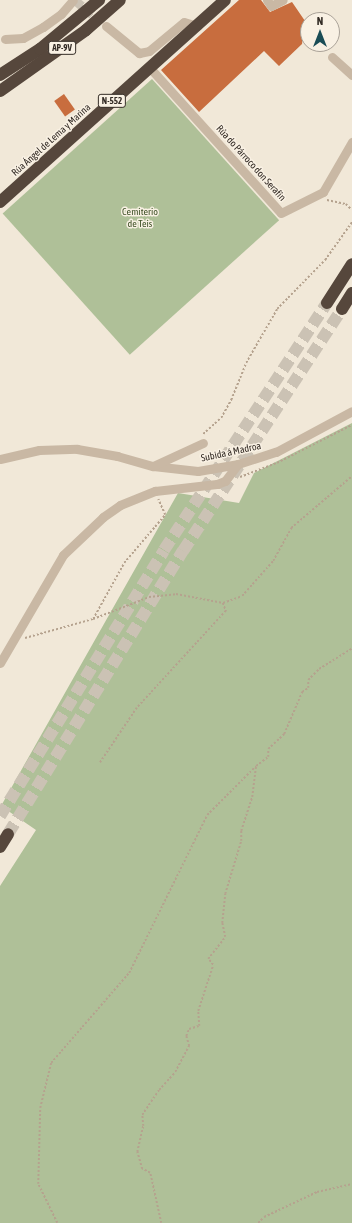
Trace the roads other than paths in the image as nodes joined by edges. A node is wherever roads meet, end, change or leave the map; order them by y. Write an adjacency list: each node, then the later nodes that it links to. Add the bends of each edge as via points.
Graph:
1 (73, 0): 9 (street, via 61,14 43,27 23,38)
2 (100, 0): 12 (highway, AP-9V, via 40,49)
3 (120, 0): 14 (highway, AP-9V, via 86,30)
4 (225, 0): 8 (highway, Rúa Ángel de Lema y Marina / N-552)
5 (266, 0): 6 (street, via 272,6)
6 (283, 0)
7 (106, 26): 8 (street, via 139,53 149,51 184,22)
8 (197, 26): 11 (highway, Rúa Ángel de Lema y Marina / N-552)
9 (5, 39)
10 (332, 56): 13 (street)
11 (150, 68): 15 (street, Rúa do Párroco don Serafín, via 282,213 323,192); 16 (highway, Rúa Ángel de Lema y Marina / N-552)
12 (0, 75)
13 (352, 75)
14 (0, 91)
15 (352, 142)
16 (0, 202)
17 (352, 264): 19 (highway)
18 (352, 293): 20 (highway)
19 (327, 303)
20 (342, 309)
21 (352, 411): 24 (street, Subida á Madroa, via 290,446)
22 (203, 443): 25 (street, Subida á Madroa)
23 (0, 459): 25 (street, Subida á Madroa, via 39,450 77,449)
24 (238, 464): 25 (street, Subida á Madroa, via 198,470); 26 (street, via 225,481 217,484 155,491 120,505 73,544 54,570)
25 (153, 466)
26 (0, 662)
27 (8, 834): 28 (highway)
28 (0, 846)

